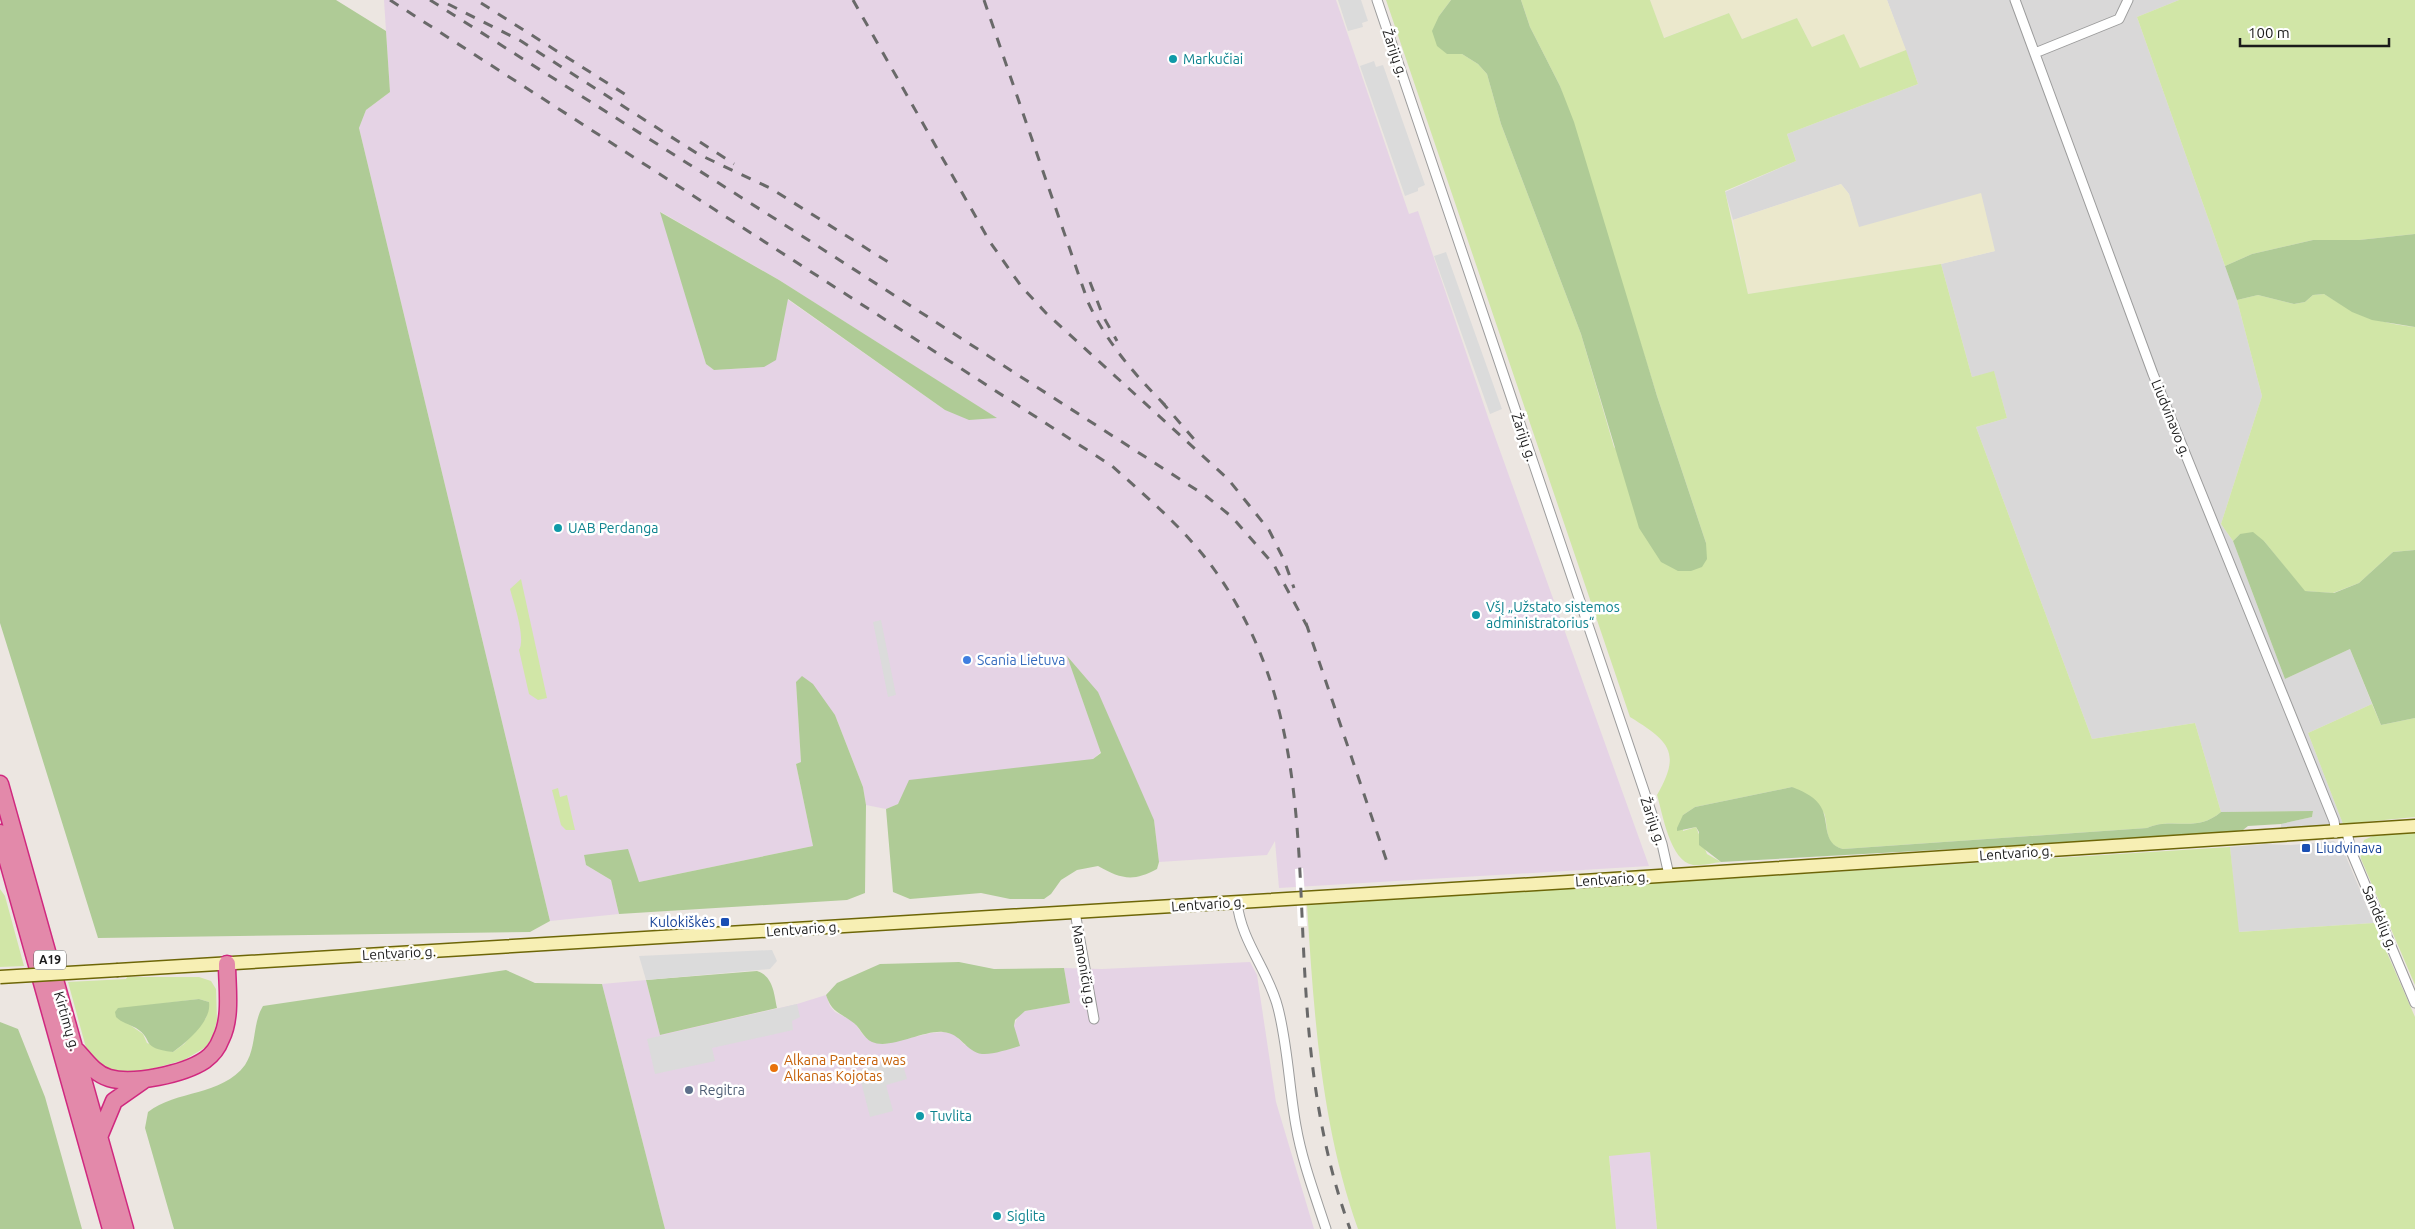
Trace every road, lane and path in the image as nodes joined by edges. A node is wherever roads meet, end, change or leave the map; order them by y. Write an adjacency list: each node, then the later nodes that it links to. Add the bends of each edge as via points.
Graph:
1 (1377, 0): 9 (street, Žarijų g., via 1662,844)
2 (2015, 0): 4 (street, Liudvinavo g.)
3 (2128, 0): 4 (street, via 2119,19)
4 (2035, 53): 7 (street, Liudvinavo g., via 2153,374 2331,812)
5 (0, 784): 18 (highway, Kirtimų g. / A19)
6 (2415, 826): 7 (main road, Lentvario g.)
7 (2342, 832): 9 (main road, Lentvario g.); 16 (street, Sandėlių g.)
8 (0, 833): 13 (highway, Kirtimų g. / A19)
9 (1668, 875): 11 (main road, Lentvario g.)
10 (0, 882): 13 (highway)
11 (1238, 902): 12 (main road, Lentvario g.); 23 (street, via 1241,925 1268,978 1278,1008 1297,1133)
12 (1075, 912): 14 (main road, Lentvario g.); 17 (street, Mamoničių g.)
13 (24, 918): 21 (highway, Kirtimų g. / A19)
14 (227, 964): 15 (main road, Lentvario g., bridge); 19 (highway, via 226,1029 212,1054 198,1064)
15 (0, 977)
16 (2415, 1003)
17 (1094, 1019)
18 (74, 1048): 19 (highway, via 107,1077); 20 (highway, Kirtimų g. / A19)
19 (144, 1080): 20 (highway, via 114,1101)
20 (99, 1137): 22 (highway, Kirtimų g. / A19)
21 (111, 1229)
22 (125, 1229)
23 (1326, 1229)

